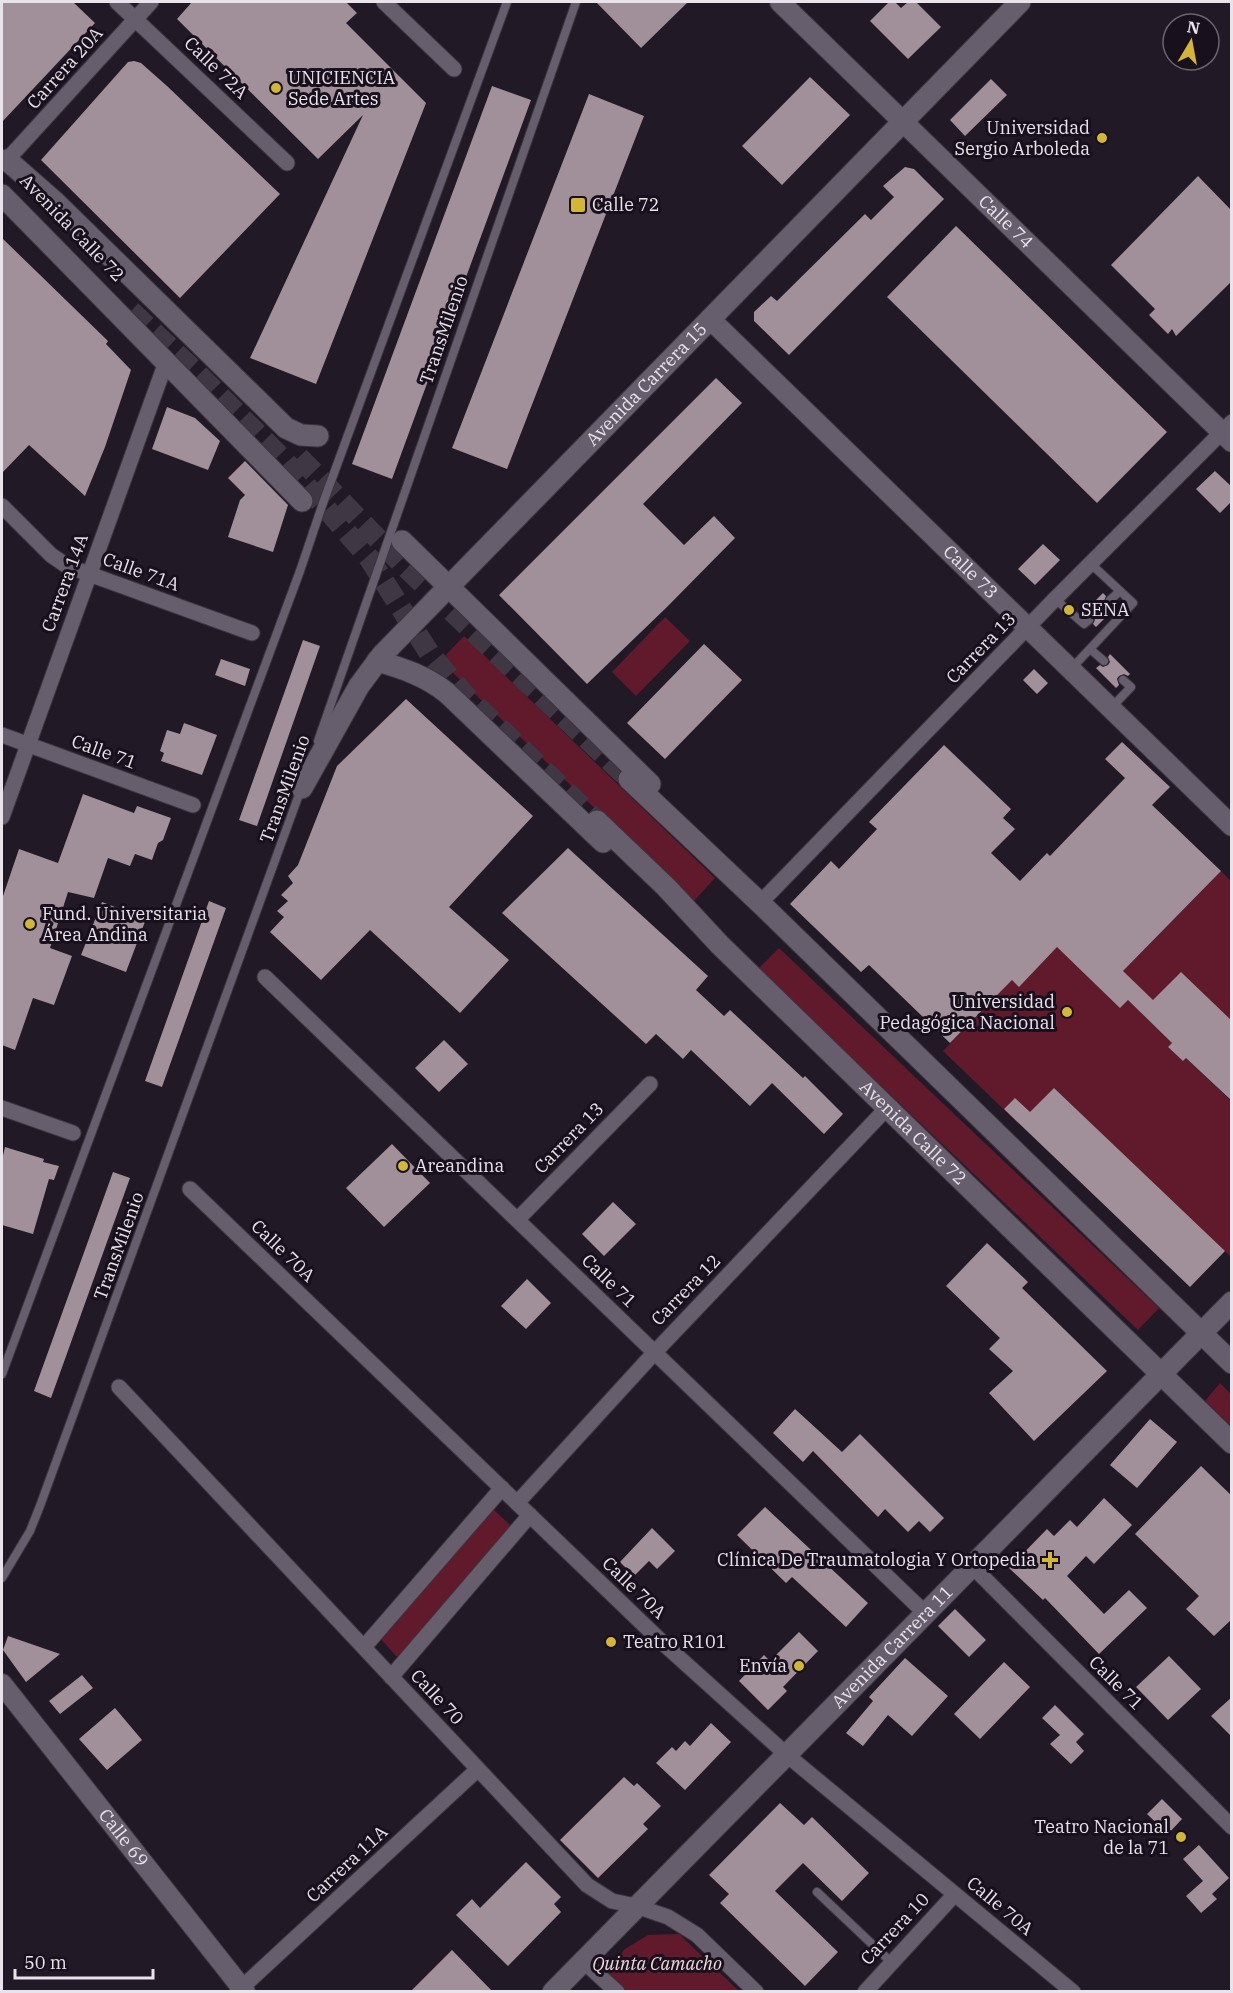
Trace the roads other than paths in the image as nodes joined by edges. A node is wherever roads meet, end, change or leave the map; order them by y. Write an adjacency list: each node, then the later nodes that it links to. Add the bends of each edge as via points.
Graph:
1 (117, 2): 8 (street, Calle 72A)
2 (151, 2): 8 (street, Carrera 20A)
3 (384, 2): 9 (street)
4 (507, 2): 57 (lane)
5 (576, 2): 39 (lane, TransMilenio)
6 (780, 2): 10 (street, Calle 74)
7 (1020, 2): 10 (main road, Avenida Carrera 15)
8 (135, 19): 11 (street, Carrera 20A); 12 (street, Calle 72A)
9 (454, 69)
10 (903, 121): 14 (main road, Avenida Carrera 15); 16 (street, Calle 74)
11 (4, 158): 13 (main road, Avenida Calle 72, via 137,305); 17 (main road, via 286,428 301,435)
12 (287, 163)
13 (2, 194): 15 (main road)
14 (710, 318): 23 (main road, Avenida Carrera 15); 28 (street, Calle 73)
15 (166, 362): 18 (main road); 22 (street, Carrera 14A)
16 (1228, 432): 21 (street, Carrera 13)
17 (318, 436)
18 (302, 501)
19 (2, 506): 22 (street, Calle 71A, via 51,555)
20 (402, 541): 23 (main road)
21 (1090, 564): 24 (lane); 25 (street, Carrera 13)
22 (90, 574): 29 (street, Calle 71A); 37 (street, Carrera 14A)
23 (447, 586): 31 (main road, Avenida Carrera 15); 44 (main road, via 710,843)
24 (1120, 591): 26 (lane); 30 (lane, via 1133,603)
25 (1055, 599): 27 (lane); 28 (street, Carrera 13)
26 (1110, 600)
27 (1087, 622)
28 (1028, 627): 33 (street, Calle 73); 44 (street, Carrera 13)
29 (252, 633)
30 (1090, 649): 32 (lane); 33 (lane)
31 (377, 661): 39 (main road, Avenida Carrera 15); 45 (main road, via 413,673 447,693 663,899)
32 (1104, 661)
33 (1071, 669): 35 (street, Calle 73)
34 (1124, 680): 35 (lane, via 1131,687)
35 (1111, 708): 43 (street, Calle 73)
36 (2, 735): 37 (street, Calle 71)
37 (27, 745): 40 (street, Calle 71); 41 (street, Carrera 14A)
38 (629, 779): 44 (main road)
39 (302, 788): 65 (lane, TransMilenio, via 40,1506)
40 (193, 805)
41 (2, 817)
42 (597, 821): 45 (main road, Avenida Calle 72)
43 (1232, 826)
44 (760, 903): 54 (main road)
45 (720, 945): 49 (main road, Avenida Calle 72)
46 (265, 977): 52 (street, Calle 71)
47 (650, 1084): 52 (street, Carrera 13)
48 (2, 1108): 50 (street)
49 (887, 1108): 55 (street, Carrera 12); 58 (main road, Avenida Calle 72)
50 (73, 1133)
51 (190, 1189): 61 (street, Calle 70A)
52 (517, 1220): 55 (street, Calle 71)
53 (1232, 1302): 54 (main road, Avenida Carrera 11)
54 (1201, 1333): 56 (main road); 58 (main road, Avenida Carrera 11)
55 (655, 1352): 62 (street, Carrera 12); 66 (street, Calle 71)
56 (1232, 1363)
57 (2, 1374)
58 (1161, 1374): 60 (main road, Avenida Calle 72); 64 (main road, Avenida Carrera 11)
59 (119, 1388): 67 (street, Calle 70)
60 (1232, 1443)
61 (502, 1488): 62 (street, Calle 70A); 67 (street)
62 (517, 1503): 63 (street, Calle 70A)
63 (530, 1515): 68 (street); 70 (street, Calle 70A, via 664,1645)
64 (972, 1566): 66 (main road, Avenida Carrera 11); 72 (street, Calle 71)
65 (2, 1578)
66 (926, 1614): 70 (main road, Avenida Carrera 11)
67 (364, 1647): 68 (street, Calle 70)
68 (392, 1677): 71 (street, Calle 70)
69 (2, 1684): 78 (street, Calle 69)
70 (787, 1755): 74 (street, Calle 70A); 75 (main road, Avenida Carrera 11)
71 (478, 1768): 75 (street, Calle 70, via 587,1885 612,1901); 78 (street, Carrera 11A)
72 (1232, 1827)
73 (817, 1892): 77 (lane)
74 (955, 1894): 77 (street, Carrera 10); 83 (street, Calle 70A)
75 (636, 1906): 76 (main road, Avenida Carrera 11); 81 (street, Calle 70, via 668,1917 697,1935)
76 (582, 1960): 79 (main road, Avenida Carrera 11); 80 (street)
77 (891, 1962): 82 (street, Carrera 10)
78 (241, 1990)
79 (553, 1992)
80 (617, 1992)
81 (756, 1992)
82 (865, 1992)
83 (1073, 1992)

